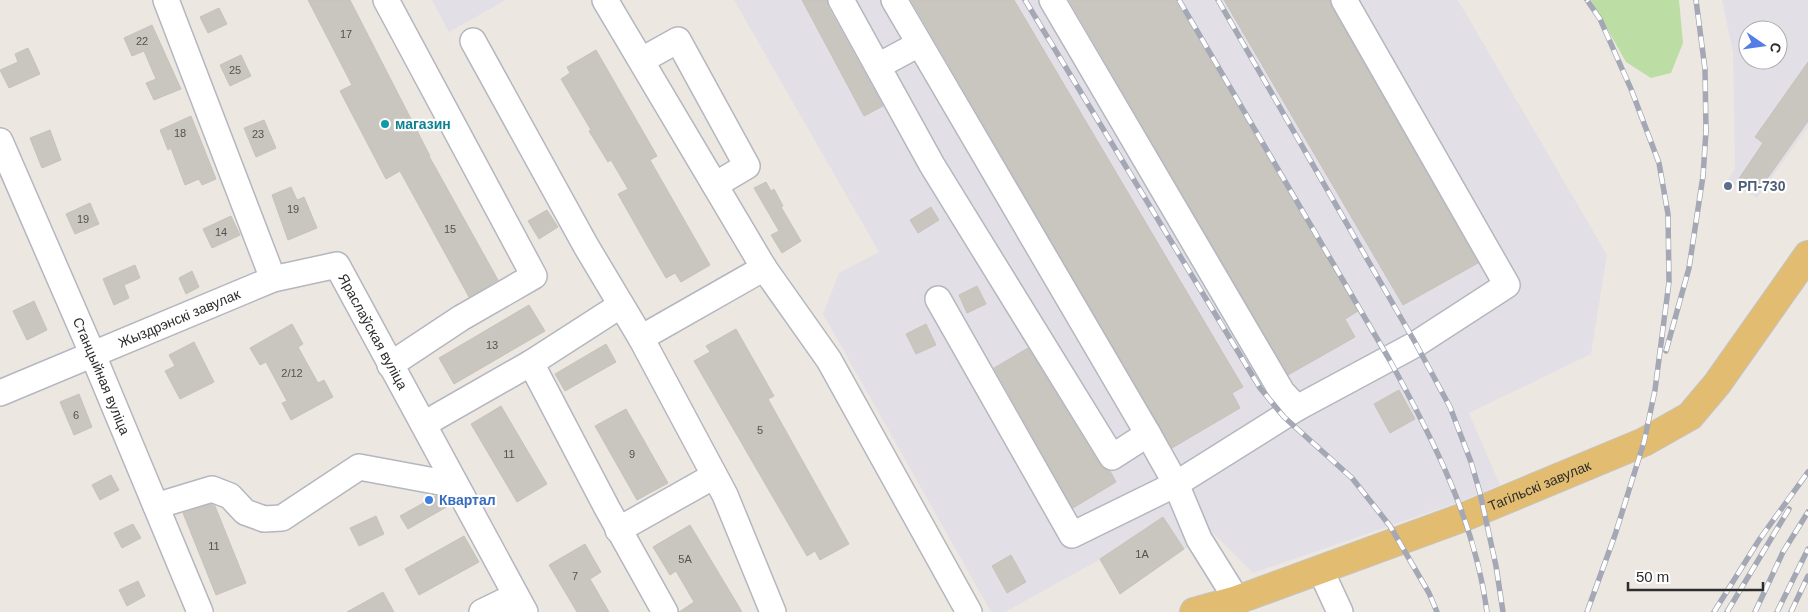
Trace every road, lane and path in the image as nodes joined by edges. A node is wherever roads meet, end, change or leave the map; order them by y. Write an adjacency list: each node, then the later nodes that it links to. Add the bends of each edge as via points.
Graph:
1 (166, 0): 16 (street)
2 (386, 0): 22 (street, via 534,276 461,318)
3 (605, 0): 10 (street)
4 (841, 0): 11 (street)
5 (894, 0): 9 (street)
6 (1052, 0): 24 (street, via 1282,392)
7 (1344, 0): 24 (street, via 1507,285 1389,360)
8 (473, 41): 18 (street)
9 (918, 44): 11 (street); 26 (street)
10 (642, 60): 13 (street); 13 (street, via 678,40 748,166)
11 (878, 66): 26 (street, via 932,165 1112,457)
12 (0, 141): 20 (street, Станцыйная вуліца)
13 (715, 185): 15 (street)
14 (1808, 255): 32 (main road, Тагільскі завулак, via 1717,384 1690,416 1644,442 1497,504)
15 (764, 268): 19 (street); 39 (street, via 829,360)
16 (273, 279): 20 (street, Жыздрэнскі завулак); 22 (street, Яраслаўская вуліца, via 337,265)
17 (938, 299): 28 (street, via 1072,535)
18 (621, 305): 19 (street); 21 (street)
19 (640, 338): 27 (street)
20 (93, 355): 23 (street, Жыздрэнскі завулак); 30 (street, Станцыйная вуліца)
21 (531, 362): 25 (street); 31 (street)
22 (390, 365): 25 (street, Яраслаўская вуліца)
23 (0, 393)
24 (1297, 408): 28 (street)
25 (424, 424): 29 (street, Яраслаўская вуліца)
26 (1148, 434): 28 (street)
27 (714, 476): 31 (street); 38 (street, via 725,495)
28 (1176, 484): 33 (street, via 1199,539)
29 (456, 485): 30 (street, via 359,467 282,518 264,519 246,512 230,496 212,489); 34 (street, Яраслаўская вуліца)
30 (156, 506): 35 (street, Станцыйная вуліца)
31 (618, 530): 37 (street)
32 (1321, 570): 33 (main road, Тагільскі завулак); 41 (street)
33 (1237, 600): 40 (main road, Тагільскі завулак)
34 (520, 604): 36 (street)
35 (200, 612)
36 (482, 612)
37 (665, 612)
38 (773, 612)
39 (969, 612)
40 (1194, 612)
41 (1340, 612)

